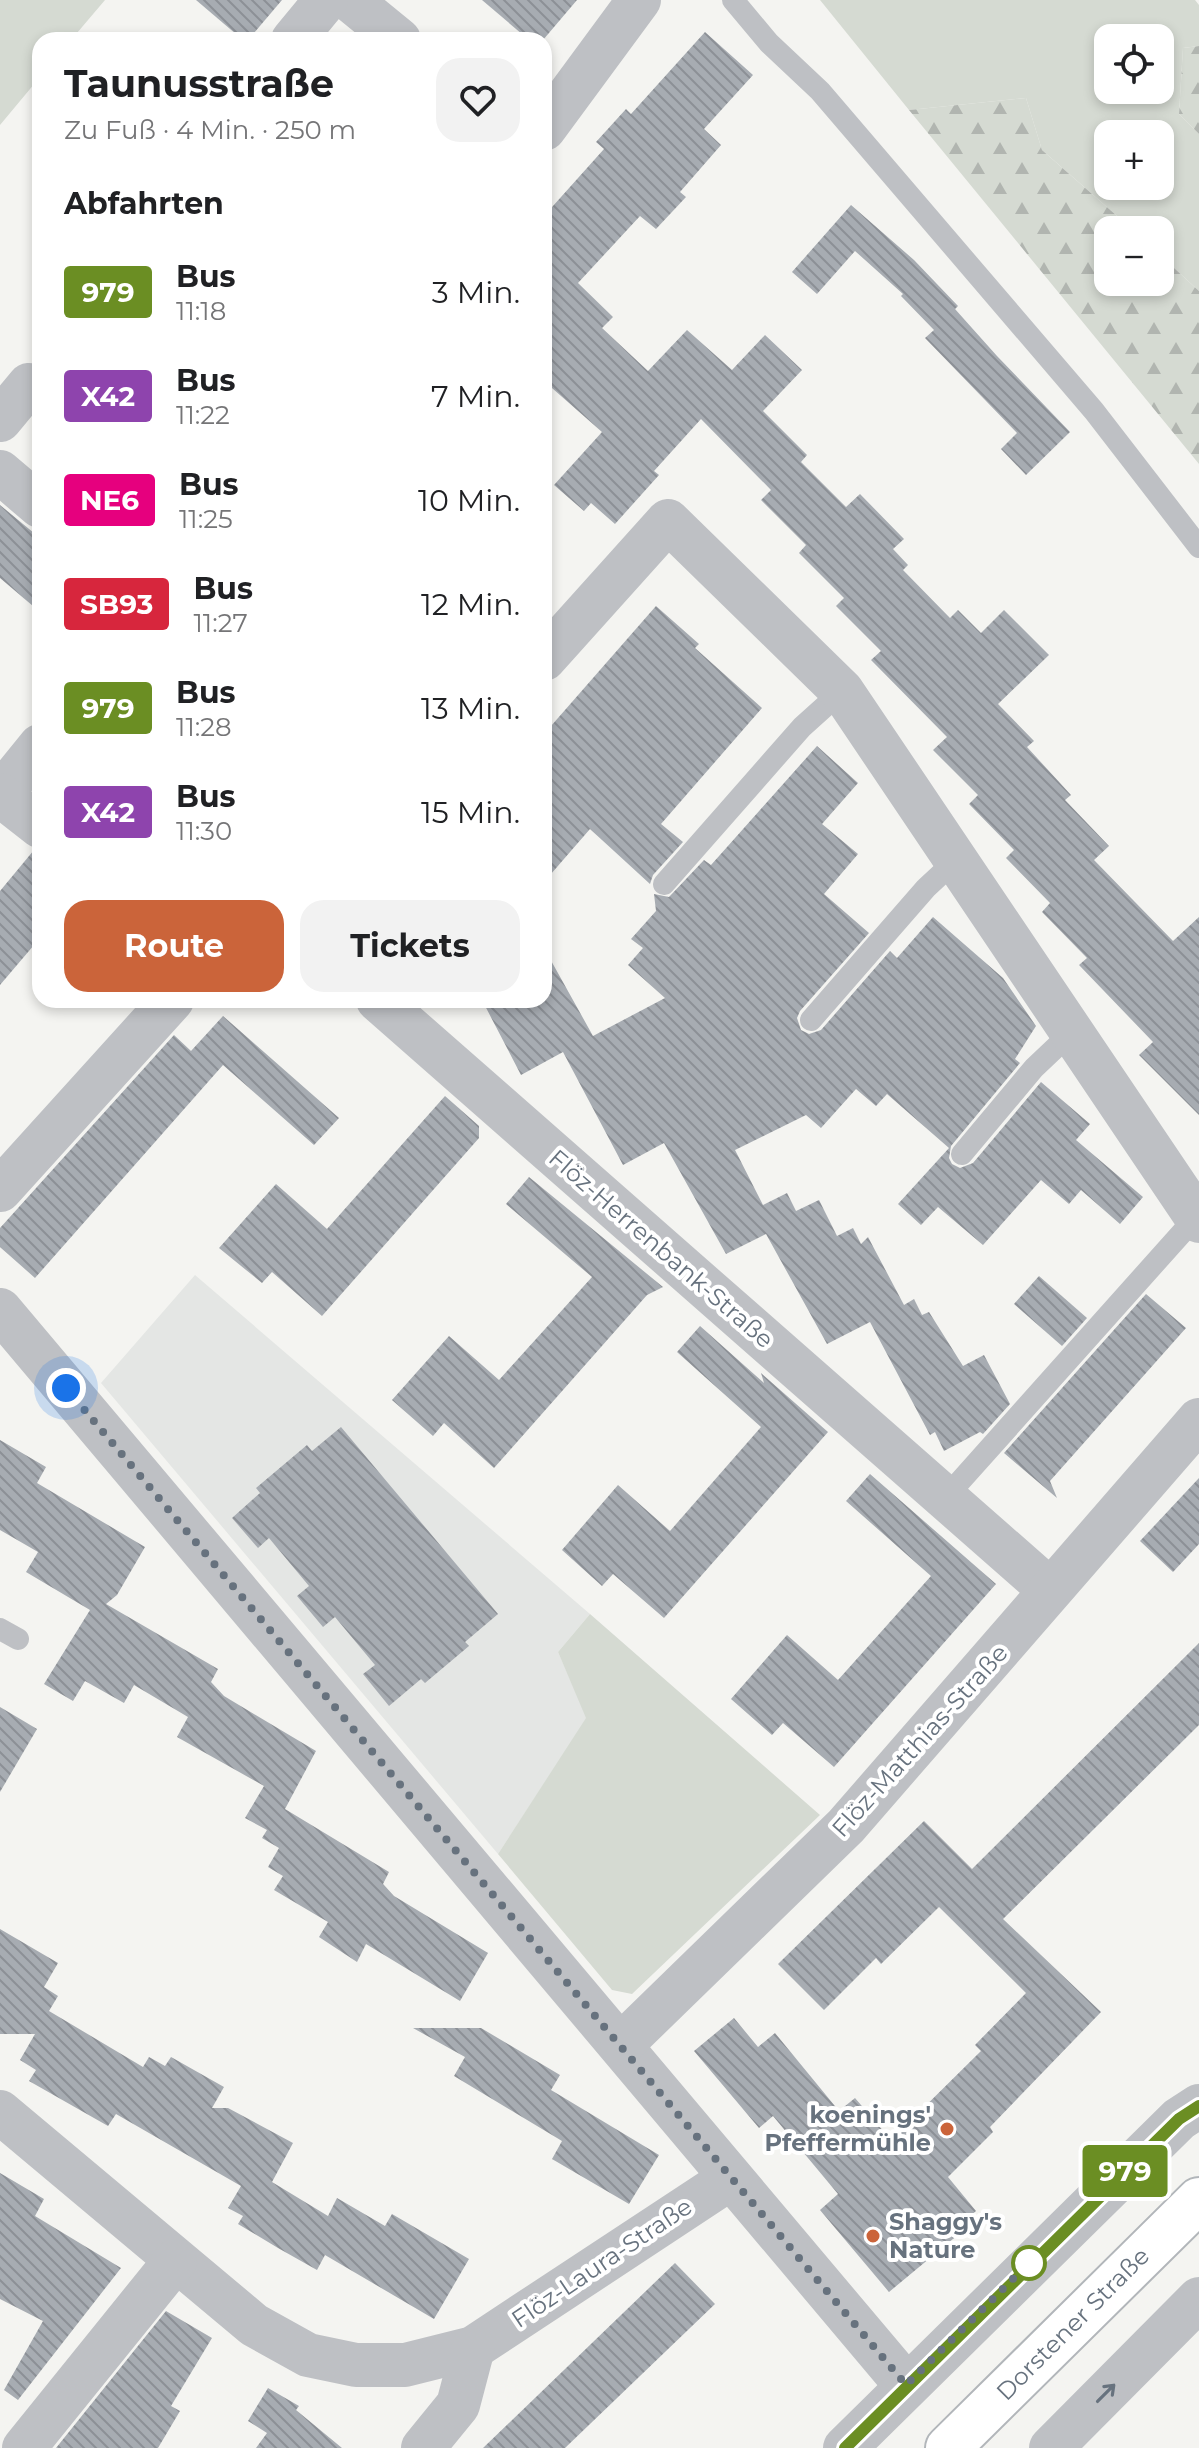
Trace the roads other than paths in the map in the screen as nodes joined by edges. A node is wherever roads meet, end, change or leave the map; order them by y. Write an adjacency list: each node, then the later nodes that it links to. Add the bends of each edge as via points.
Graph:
1 (326, 0): 5 (street)
2 (350, 0): 6 (street)
3 (639, 0): 7 (street)
4 (733, 0): 12 (lane, via 820,91 1094,411)
5 (300, 32)
6 (389, 32)
7 (552, 118)
8 (29, 385): 9 (street)
9 (0, 420)
10 (0, 472): 11 (street)
11 (32, 499)
12 (1199, 547)
13 (552, 650): 14 (street, via 668,521)
14 (842, 691): 18 (street); 19 (lane, via 802,727)
15 (23, 748): 16 (street)
16 (0, 795): 17 (street)
17 (32, 820)
18 (955, 861): 22 (lane); 23 (street)
19 (664, 884)
20 (165, 1008): 25 (street)
21 (387, 1008): 29 (street, Flöz-Herrenbank-Straße)
22 (811, 1020)
23 (1072, 1032): 24 (lane, via 1034,1068); 26 (street)
24 (962, 1154)
25 (0, 1190)
26 (1198, 1219): 29 (lane)
27 (2, 1318): 31 (street)
28 (1199, 1420): 30 (street, Flöz-Matthias-Straße)
29 (946, 1497): 30 (street, Flöz-Herrenbank-Straße)
30 (1050, 1590): 31 (street, Flöz-Matthias-Straße, via 846,1826)
31 (622, 2044): 34 (street)
32 (1199, 2106): 39 (street, via 1167,2130)
33 (3, 2121): 36 (street, Flöz-Laura-Straße)
34 (731, 2178): 38 (street, Flöz-Laura-Straße); 39 (street)
35 (1199, 2200): 43 (main road, Dorstener Straße)
36 (175, 2261): 38 (street, Flöz-Laura-Straße, via 254,2325 308,2355 332,2362 405,2365); 40 (street)
37 (1199, 2299): 44 (street, one-way to 37)
38 (473, 2348): 41 (street, via 458,2405)
39 (906, 2385): 42 (street)
40 (24, 2448)
41 (423, 2448)
42 (845, 2448)
43 (948, 2448)
44 (1051, 2448)

